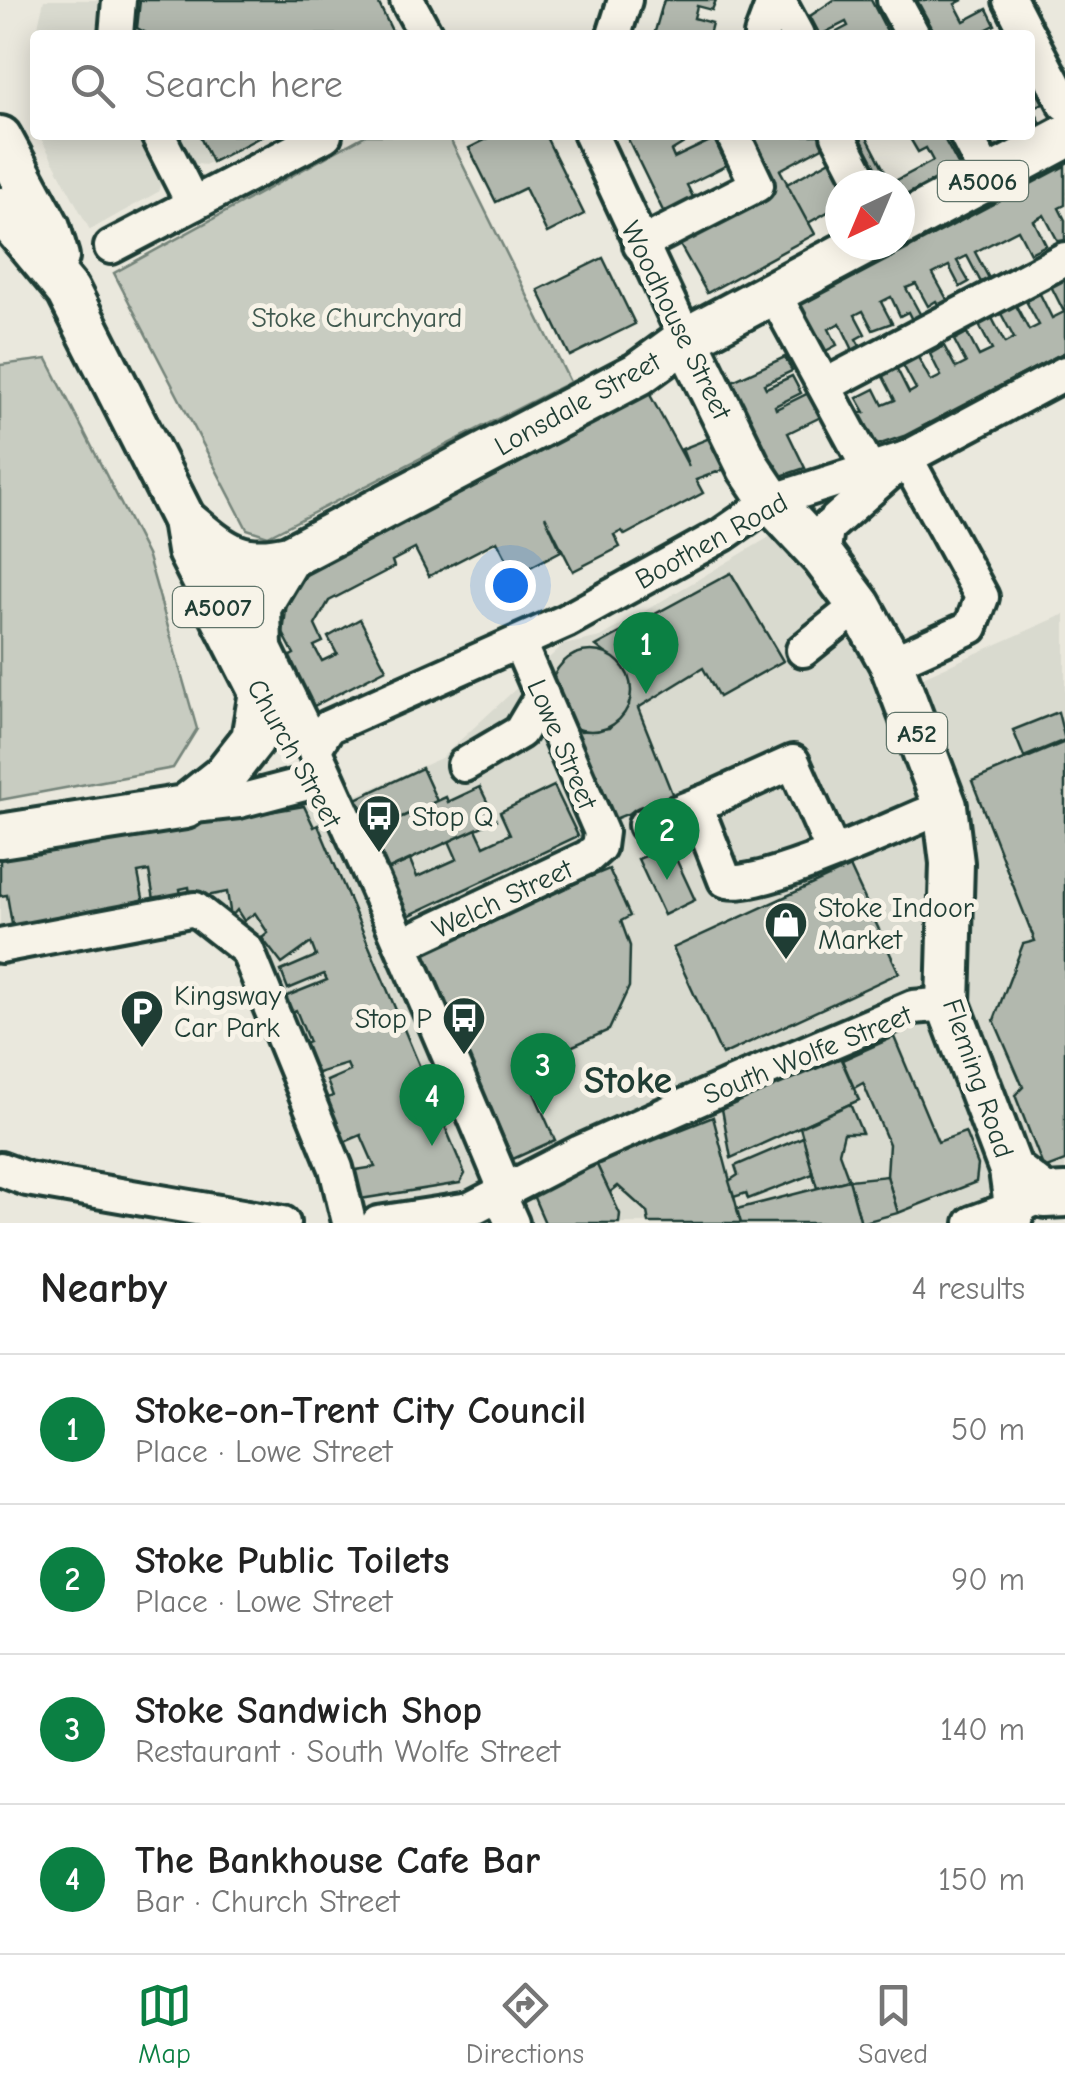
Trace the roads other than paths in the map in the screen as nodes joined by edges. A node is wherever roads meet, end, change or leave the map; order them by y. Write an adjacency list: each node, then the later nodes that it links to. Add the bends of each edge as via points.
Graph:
1 (120, 0): 7 (street)
2 (408, 0): 8 (street)
3 (625, 0): 9 (street)
4 (776, 0): 10 (street); 11 (street)
5 (894, 0): 12 (street)
6 (1010, 0): 13 (street)
7 (117, 30)
8 (423, 30)
9 (616, 30)
10 (764, 30)
11 (793, 30)
12 (910, 30)
13 (1025, 30)
14 (1035, 48): 15 (street)
15 (1065, 104)
16 (1065, 137): 25 (main road, A5006)
17 (0, 138): 34 (main road, A5007, via 48,227)
18 (161, 140): 26 (street)
19 (315, 140): 26 (street)
20 (593, 140): 29 (street, Woodhouse Street)
21 (735, 140): 29 (street, via 757,185)
22 (841, 140): 24 (street)
23 (969, 140): 25 (street)
24 (856, 170)
25 (988, 178): 28 (main road, A5006)
26 (193, 204): 30 (street)
27 (0, 208): 34 (main road, A5007)
28 (915, 217)
29 (640, 245): 36 (street, Woodhouse Street)
30 (111, 247)
31 (833, 260): 33 (main road, Lonsdale Street)
32 (1065, 260): 39 (street)
33 (822, 266): 35 (main road); 36 (main road, Lonsdale Street)
34 (68, 291): 44 (main road, Church Street / A5007)
35 (779, 303): 39 (street); 40 (main road, via 716,365)
36 (686, 339): 38 (main road, Lonsdale Street); 40 (main road, Woodhouse Street)
37 (1065, 373): 41 (street, Boothen Road)
38 (638, 374): 40 (main road, via 687,368); 46 (main road, Lonsdale Street)
39 (826, 385): 42 (street)
40 (710, 388): 43 (main road, Woodhouse Street / A52)
41 (906, 458): 42 (street, Boothen Road); 47 (street, Boothen Road, via 827,528); 52 (street, via 982,597 970,627)
42 (869, 470): 43 (street, Boothen Road)
43 (771, 501): 47 (main road, Fleming Road / A52); 49 (street, Boothen Road, via 722,535)
44 (184, 520): 45 (main road); 53 (main road, Church Street / A5007, via 189,551)
45 (221, 554): 46 (main road, Lonsdale Street, via 250,562); 50 (street, Church Street)
46 (289, 557): 50 (main road, via 259,607)
47 (823, 557): 48 (main road, Fleming Road / A52)
48 (859, 605): 51 (street); 52 (main road, Fleming Road / A52)
49 (519, 643): 54 (street, Lowe Street); 56 (street, Boothen Road, via 328,727)
50 (260, 646): 53 (main road); 56 (street, Church Street)
51 (803, 650)
52 (891, 663): 58 (main road, Fleming Road / A52)
53 (261, 692): 56 (street, Church Street); 59 (main road, via 253,739 224,776)
54 (542, 695): 55 (street, via 520,732); 62 (street, Lowe Street, via 601,832)
55 (464, 765)
56 (318, 771): 59 (street, via 239,801); 64 (street, Church Street); 69 (street, Church Street)
57 (704, 802): 60 (street); 63 (street, via 792,762); 63 (street, via 698,819 732,884)
58 (945, 806): 63 (street); 66 (main road, Fleming Road / A52, via 952,862)
59 (184, 807): 61 (main road)
60 (645, 824)
61 (0, 836)
62 (599, 847): 64 (street, Welch Street)
63 (834, 852)
64 (403, 944): 69 (street, Church Street)
65 (0, 946): 72 (street, via 195,909 248,950 336,1168)
66 (948, 1004): 68 (main road, Fleming Road / A52); 69 (street, South Wolfe Street, via 913,1007 734,1082)
67 (0, 1169): 70 (street, via 27,1180)
68 (1039, 1205): 74 (street)
69 (503, 1208): 73 (street, South Wolfe Street)
70 (283, 1223)
71 (340, 1223): 72 (street)
72 (351, 1223)
73 (378, 1223)
74 (972, 1223)

